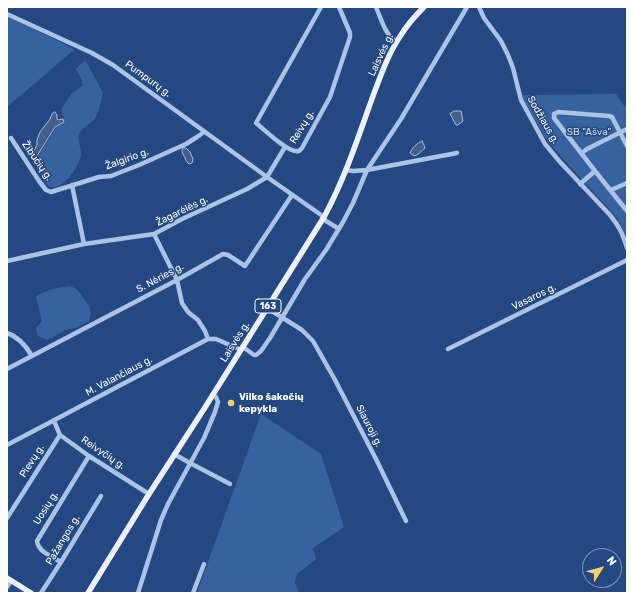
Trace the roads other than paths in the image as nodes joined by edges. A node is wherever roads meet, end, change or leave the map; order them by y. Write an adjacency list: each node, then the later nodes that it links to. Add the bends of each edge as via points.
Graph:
1 (321, 7): 14 (street, Reivų g., via 256,123)
2 (339, 7): 14 (street, Reivų g., via 350,36 330,98 300,150)
3 (376, 7): 8 (street, via 388,34)
4 (424, 7): 8 (main road, Laisvės g. / 163)
5 (467, 7): 18 (street, via 401,119)
6 (479, 7): 22 (street, Sodžiaus g., via 508,55 521,100 532,122 545,144)
7 (7, 14): 10 (street, Pumpurų g., via 104,59)
8 (396, 42): 17 (main road, Laisvės g. / 163, via 384,67)
9 (627, 129): 11 (street)
10 (204, 132): 20 (street, Pumpurų g.); 23 (street, Žalgirio g., via 186,144 139,165 111,176)
11 (620, 132): 13 (street); 16 (street); 16 (street, via 609,116 558,112 554,114 554,118)
12 (11, 138): 25 (street, Žibučių g., via 39,181)
13 (627, 146)
14 (285, 147): 20 (street)
15 (457, 153): 18 (street)
16 (582, 153): 19 (street)
17 (346, 170): 18 (street); 28 (main road, Laisvės g. / 163)
18 (367, 170): 29 (street)
19 (595, 172): 22 (street); 24 (street)
20 (267, 177): 26 (street); 30 (street, Žagarėlės g.)
21 (627, 183): 24 (street)
22 (580, 184): 32 (street, Sodžiaus g., via 618,225)
23 (72, 185): 25 (street, Žalgirio g.); 31 (street)
24 (611, 190): 27 (street)
25 (51, 192)
26 (292, 195): 28 (street); 35 (street, S. Nėries g., via 245,266 223,254)
27 (627, 211)
28 (324, 218): 29 (street); 36 (main road, Laisvės g. / 163)
29 (340, 229): 37 (street)
30 (154, 234): 31 (street, Žagarėlės g.); 35 (street)
31 (84, 244): 34 (street, Žagarėlės g.)
32 (627, 248)
33 (627, 260): 41 (street, Vasaros g.)
34 (7, 262)
35 (177, 280): 39 (street, via 182,303 198,320); 42 (street, S. Nėries g.)
36 (267, 308): 37 (street, Siauroji g.); 40 (main road, Laisvės g. / 163)
37 (282, 317): 40 (street, via 258,354 254,355); 55 (street, Siauroji g., via 313,341)
38 (7, 333): 42 (street, via 20,340)
39 (208, 339): 40 (street, via 216,339); 45 (street, M. Valančiaus g.)
40 (242, 349): 44 (main road, Laisvės g. / 163)
41 (448, 349)
42 (32, 356): 43 (street, S. Nėries g.)
43 (7, 369)
44 (212, 395): 48 (main road, Laisvės g. / 163); 50 (street, via 218,399 218,405)
45 (54, 421): 46 (street); 47 (street, M. Valančiaus g.)
46 (60, 435): 49 (street, Reivyčių g.); 54 (street, Pievų g.)
47 (7, 445)
48 (174, 454): 50 (street); 52 (main road, Laisvės g. / 163)
49 (89, 456): 52 (street, Reivyčių g.); 56 (street, Uosių g., via 37,541 40,550)
50 (190, 463): 51 (street); 63 (street, via 168,504)
51 (230, 484)
52 (149, 494): 62 (main road, Laisvės g. / 163)
53 (101, 496): 56 (street, Pažangos g.)
54 (7, 518)
55 (406, 521)
56 (61, 562): 61 (street, Pažangos g.)
57 (204, 564): 64 (street)
58 (9, 580): 59 (street); 60 (main road)
59 (7, 587)
60 (31, 593)
61 (41, 593)
62 (88, 593)
63 (138, 593)
64 (193, 593)

